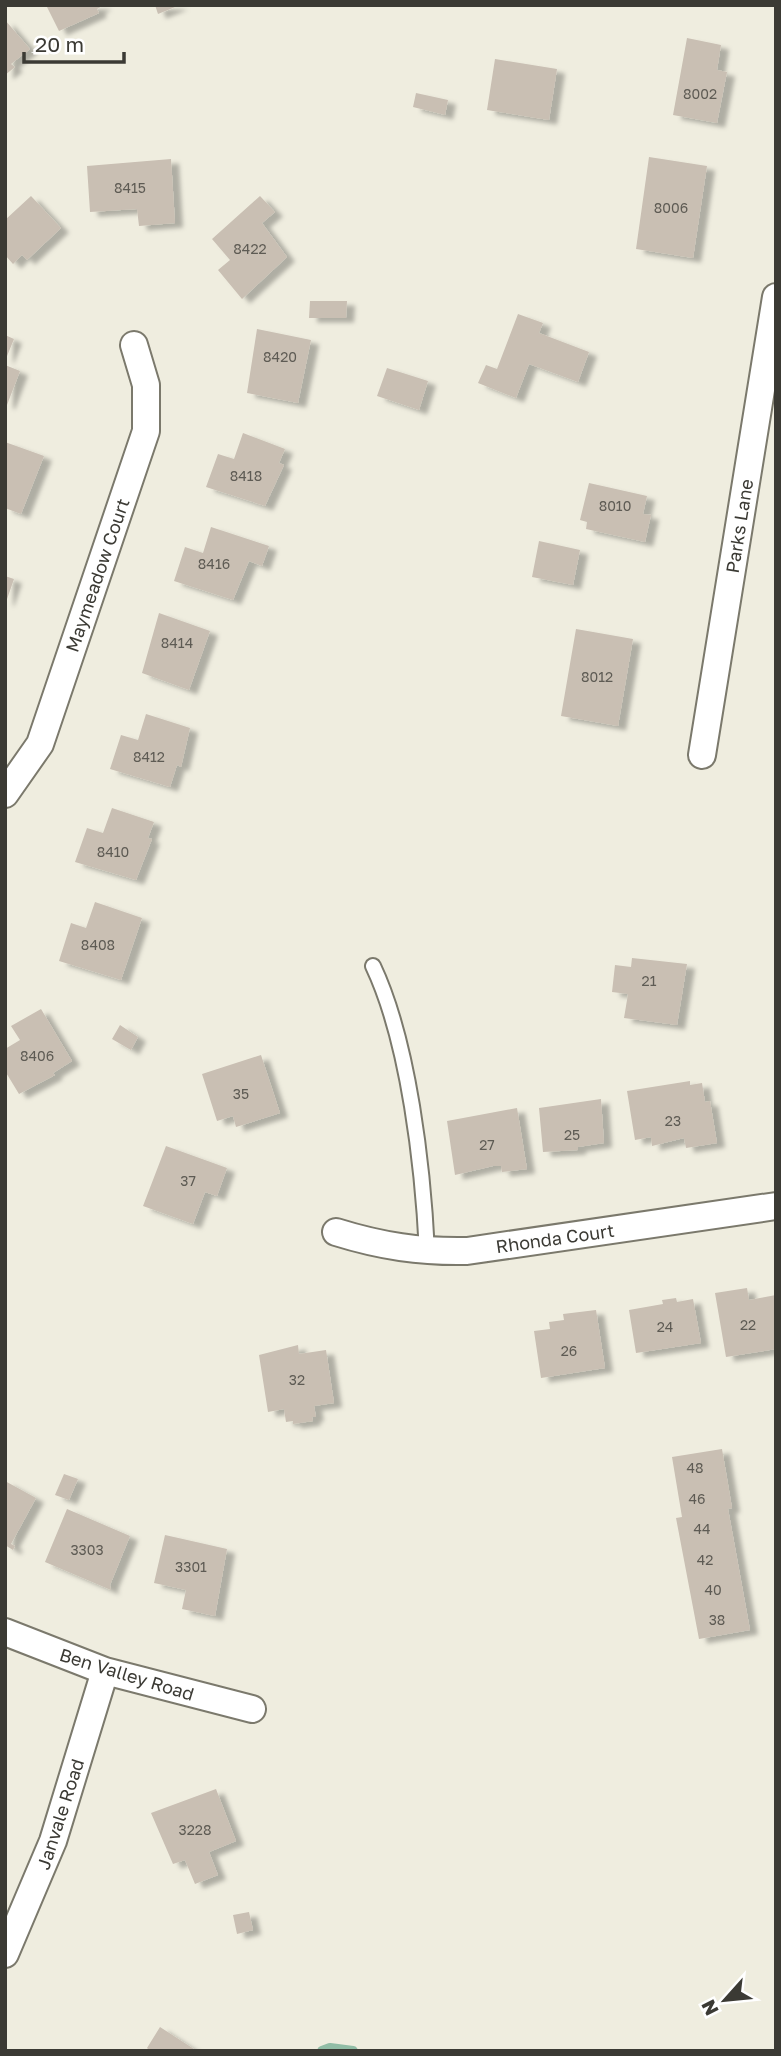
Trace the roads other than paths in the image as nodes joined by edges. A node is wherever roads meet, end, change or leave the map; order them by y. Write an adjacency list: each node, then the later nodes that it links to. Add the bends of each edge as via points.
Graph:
1 (776, 297): 3 (street, Parks Lane)
2 (134, 345): 4 (street, Maymeadow Court, via 146,385 146,431 40,744)
3 (702, 755)
4 (5, 794)
5 (373, 966): 8 (lane, via 395,1022 420,1174)
6 (776, 1206): 8 (street, Rhonda Court, via 467,1251)
7 (337, 1232): 8 (street, Rhonda Court, via 377,1245)
8 (427, 1252)
9 (5, 1632): 10 (street, Ben Valley Road)
10 (104, 1671): 11 (street, Ben Valley Road); 12 (street, Janvale Road, via 54,1841)
11 (252, 1709)
12 (5, 1954)

